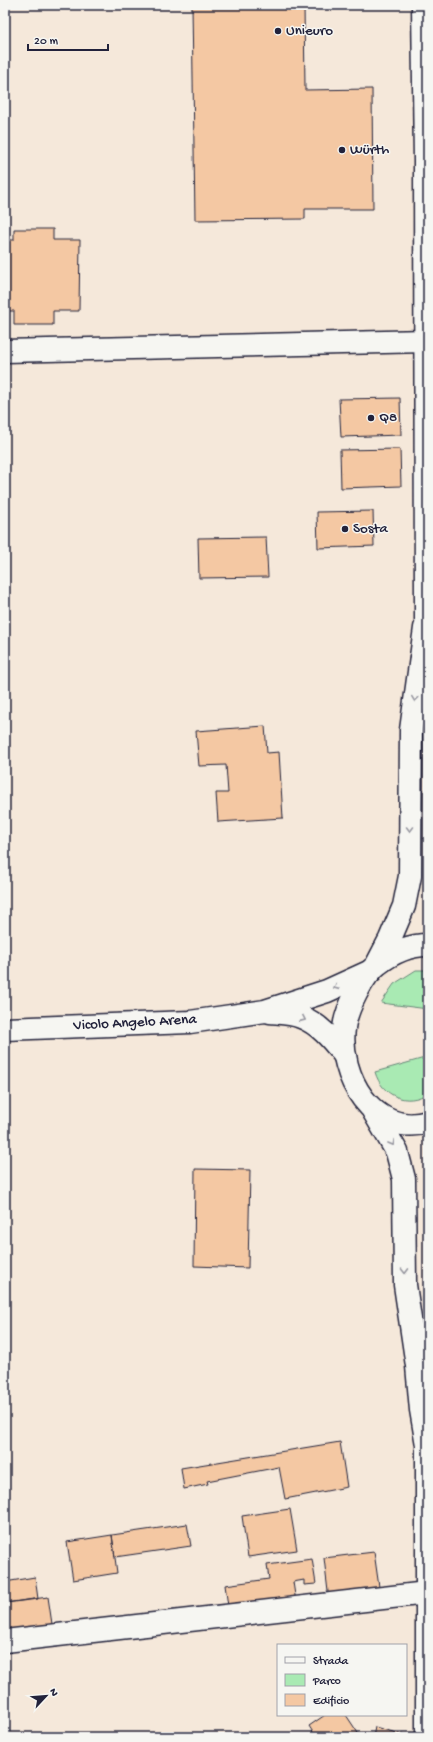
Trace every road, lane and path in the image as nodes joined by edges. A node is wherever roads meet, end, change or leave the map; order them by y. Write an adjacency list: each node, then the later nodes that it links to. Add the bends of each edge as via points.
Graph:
1 (422, 11): 2 (main road)
2 (426, 62): 3 (main road)
3 (426, 341): 4 (main road); 5 (main road)
4 (5, 351)
5 (427, 454): 6 (main road)
6 (426, 619): 7 (main road); 9 (main road, one-way to 9, via 410,730 410,876 404,906)
7 (428, 643)
8 (428, 946): 9 (main road, via 416,945 396,953)
9 (374, 968): 10 (main road, one-way to 10, via 327,991); 12 (main road, via 359,988 350,1006 344,1027)
10 (265, 1011): 11 (main road, Vicolo Angelo Arena, via 190,1022); 12 (main road, one-way to 12, via 301,1016 328,1035)
11 (5, 1029)
12 (345, 1056): 13 (main road, via 358,1092)
13 (372, 1109): 14 (main road, via 384,1118 404,1125); 15 (main road, one-way to 15, via 397,1152 404,1180 405,1284)
14 (428, 1122)
15 (427, 1440): 16 (main road)
16 (427, 1593): 17 (main road); 18 (main road)
17 (5, 1641)
18 (427, 1737)

